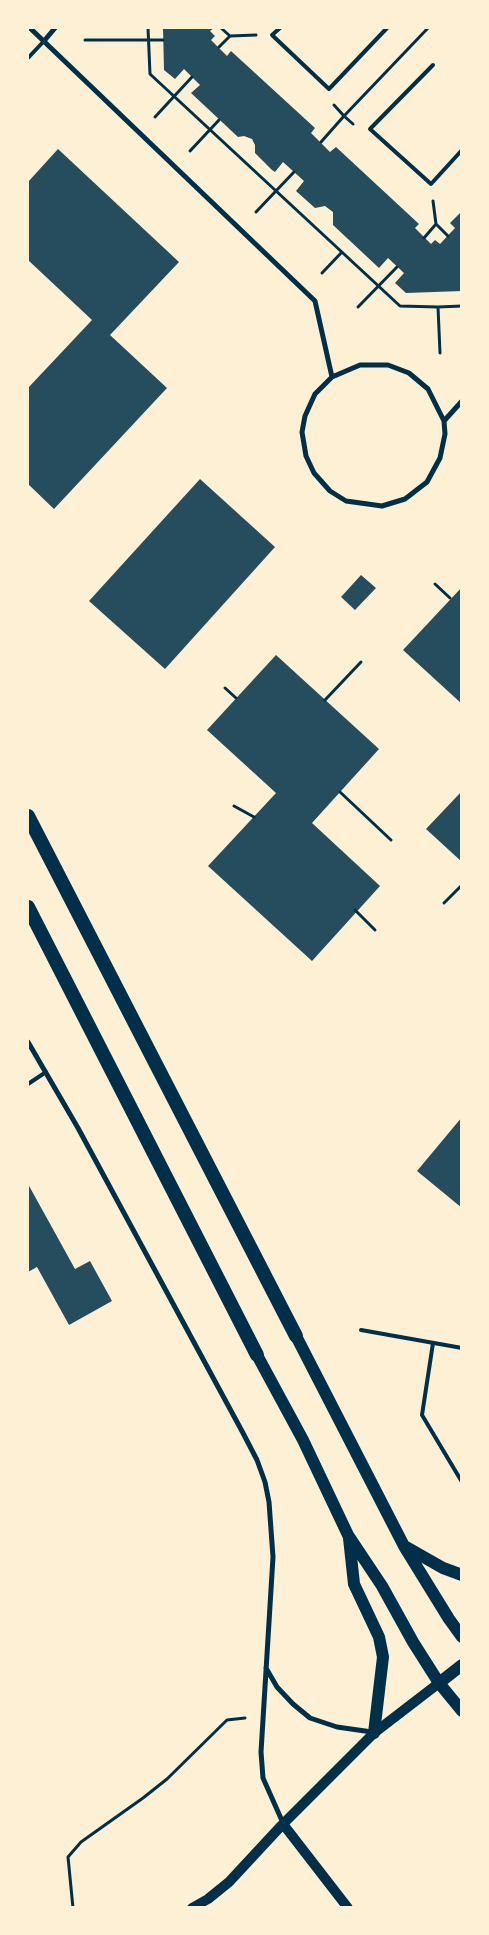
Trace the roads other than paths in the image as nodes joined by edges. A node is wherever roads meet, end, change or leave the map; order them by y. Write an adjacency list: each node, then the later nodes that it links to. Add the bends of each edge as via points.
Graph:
1 (30, 28): 5 (street)
2 (55, 28): 5 (street)
3 (280, 28): 4 (lane, via 272,35 329,89)
4 (387, 28)
5 (44, 41): 6 (lane); 9 (street, via 315,301)
6 (28, 58)
7 (432, 65): 8 (lane, via 370,129 431,184)
8 (462, 150)
9 (332, 377): 11 (street, via 360,365 388,365 409,373 428,389); 11 (street, via 315,394 302,432 306,456 314,473 330,491 346,501 382,506 405,499 427,482 440,458)
10 (462, 401): 11 (street)
11 (444, 421)
12 (28, 816): 18 (highway)
13 (28, 907): 21 (highway)
14 (28, 1042): 15 (street)
15 (46, 1072): 16 (lane); 28 (street, via 257,1460 269,1502 272,1527)
16 (28, 1084)
17 (361, 1330): 19 (lane)
18 (296, 1336): 24 (main road)
19 (434, 1343): 20 (lane); 22 (lane, via 422,1415)
20 (462, 1348)
21 (258, 1355): 23 (main road)
22 (462, 1482)
23 (348, 1535): 29 (main road); 31 (main road, via 354,1584 379,1637 383,1658)
24 (404, 1546): 25 (main road); 26 (main road)
25 (462, 1575)
26 (462, 1637)
27 (462, 1665): 29 (main road)
28 (266, 1668): 31 (street, via 277,1687 310,1718); 32 (street, via 261,1752 263,1778)
29 (440, 1683): 30 (main road); 31 (main road)
30 (462, 1711)
31 (374, 1733): 32 (main road)
32 (283, 1824): 33 (main road, via 229,1882); 34 (main road)
33 (192, 1908)
34 (348, 1908)

